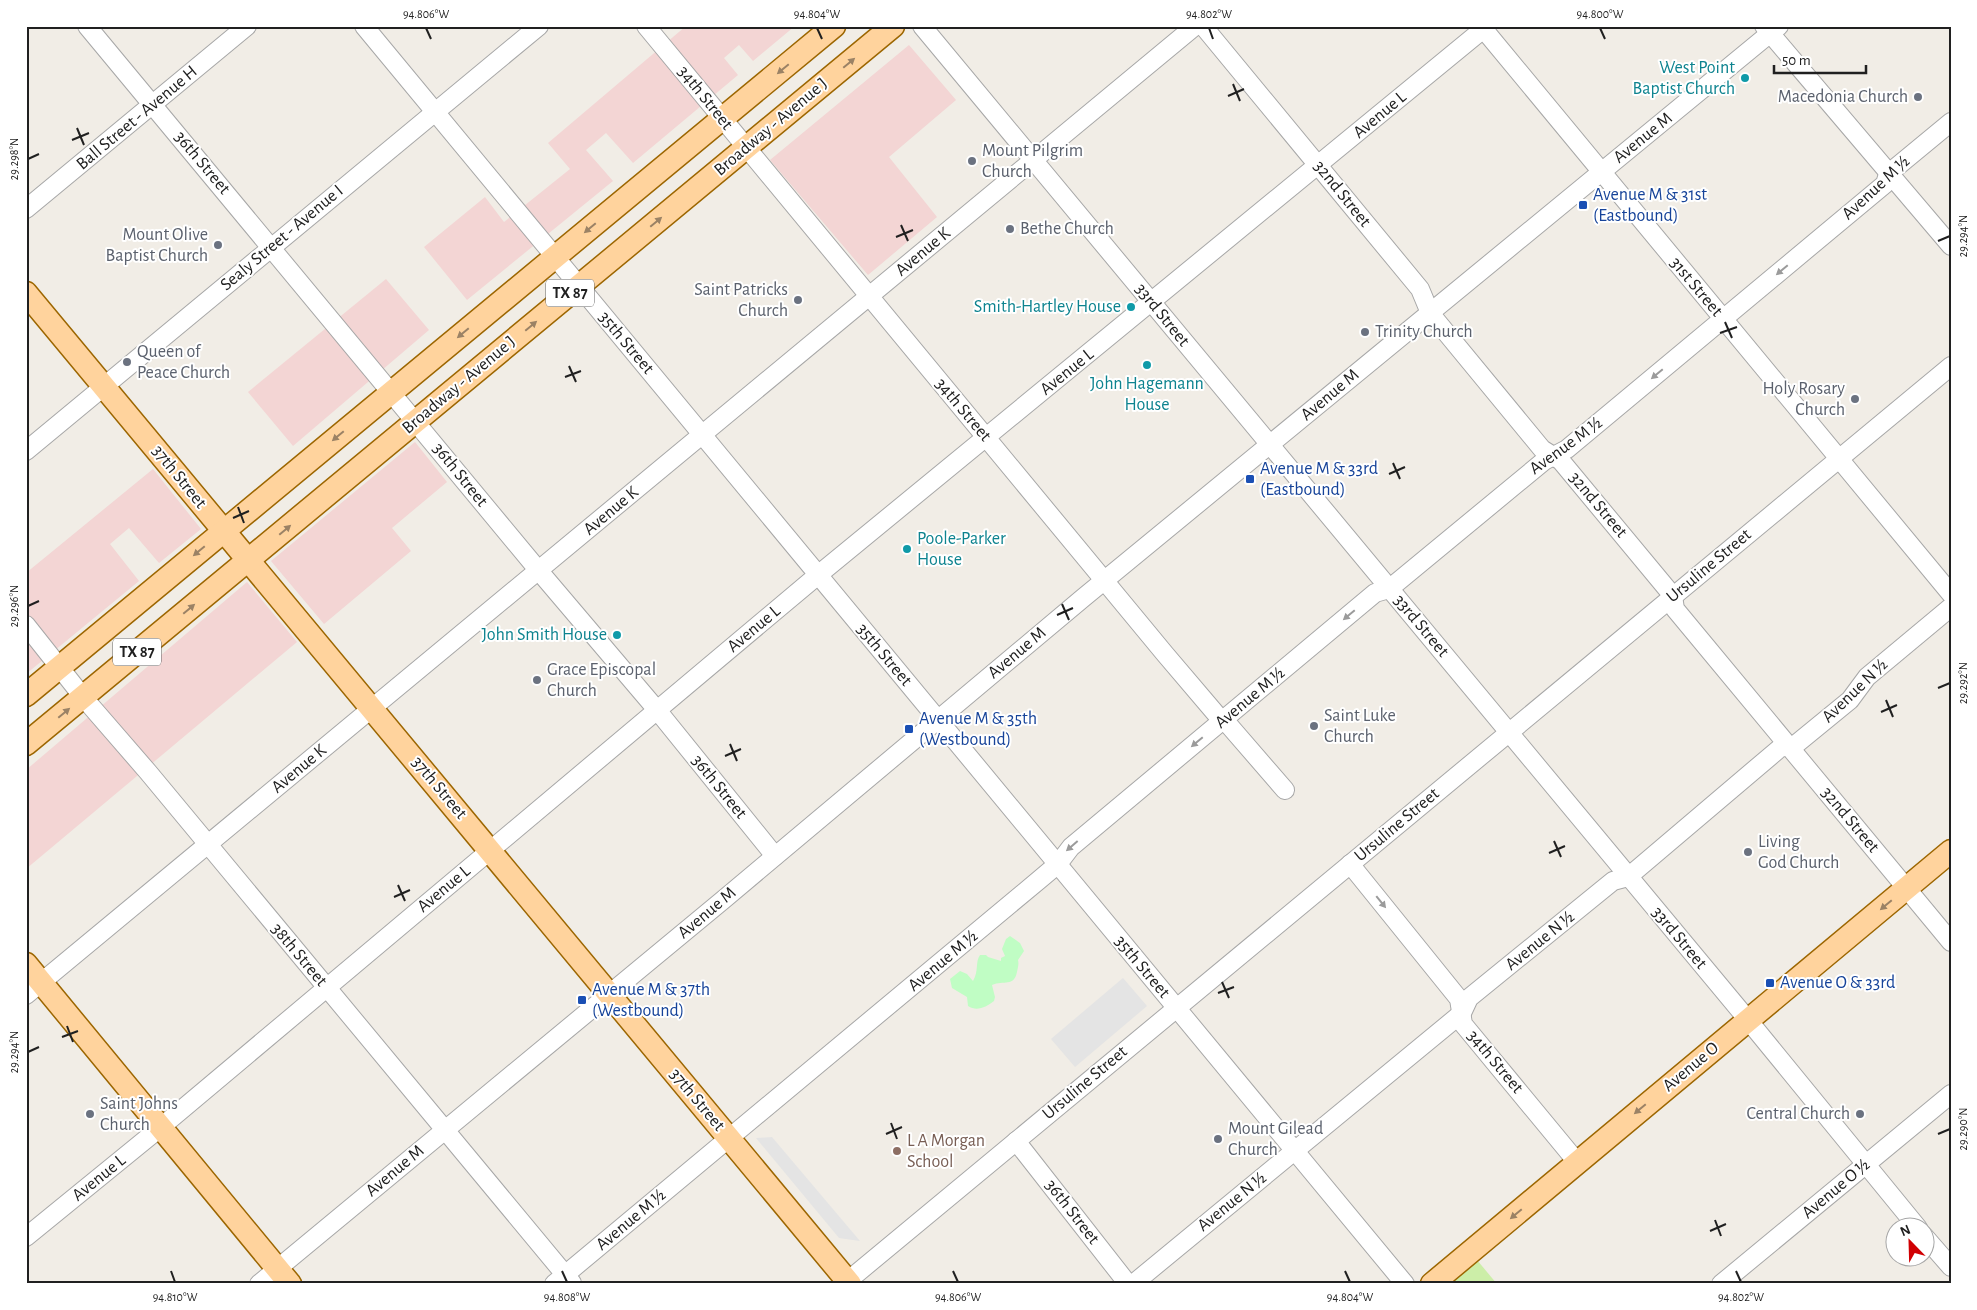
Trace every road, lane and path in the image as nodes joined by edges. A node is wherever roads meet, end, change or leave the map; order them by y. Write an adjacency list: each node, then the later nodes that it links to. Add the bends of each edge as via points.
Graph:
1 (87, 26): 13 (street, 36th Street)
2 (247, 26): 13 (street, Ball Street - Avenue H)
3 (364, 26): 14 (street, 35th Street)
4 (539, 26): 14 (street, Sealy Street - Avenue I)
5 (646, 26): 15 (street, 34th Street)
6 (834, 26): 15 (main road, Broadway - Avenue J / TX 87, one-way to 15)
7 (893, 26): 17 (main road, Broadway - Avenue J / TX 87, one-way to 7)
8 (922, 26): 18 (street, 33rd Street)
9 (1195, 26): 18 (street, Avenue K)
10 (1203, 26): 19 (street, 32nd Street)
11 (1484, 27): 19 (street, Avenue L); 20 (street, 31st Street)
12 (1771, 29): 20 (street, Avenue M); 21 (street)
13 (152, 105): 22 (street, Ball Street - Avenue H); 24 (street, 36th Street)
14 (435, 112): 24 (street, Sealy Street - Avenue I); 25 (street, 35th Street)
15 (721, 119): 17 (street, 34th Street); 25 (main road, Broadway - Avenue J / TX 87, one-way to 25)
16 (1951, 122): 21 (street, Avenue M ½)
17 (746, 148): 26 (main road, Broadway - Avenue J / TX 87, one-way to 17); 28 (street, 34th Street)
18 (1034, 160): 28 (street, Avenue K); 29 (street, 33rd Street)
19 (1318, 166): 29 (street, Avenue L); 30 (street, 32nd Street, via 1420,289)
20 (1601, 173): 30 (street, Avenue M); 31 (street, 31st Street)
21 (1888, 174): 23 (street); 31 (street, Avenue M ½, one-way to 31, via 1885,184)
22 (26, 209)
23 (1951, 246)
24 (272, 248): 33 (street, Sealy Street - Avenue I); 34 (street, 36th Street)
25 (555, 257): 26 (street, 35th Street); 34 (main road, Broadway - Avenue J / TX 87, one-way to 34)
26 (579, 286): 35 (main road, Broadway - Avenue J / TX 87, one-way to 26); 36 (street, 35th Street)
27 (26, 293): 33 (main road, 37th Street)
28 (869, 297): 36 (street, Avenue K); 37 (street, 34th Street)
29 (1152, 303): 37 (street, Avenue L); 38 (street, 33rd Street)
30 (1430, 313): 38 (street, Avenue M); 40 (street, 32nd Street, via 1542,449)
31 (1724, 319): 40 (street, Avenue M ½, one-way to 40); 41 (street, 31st Street)
32 (1951, 366): 41 (street, Ursuline Street)
33 (104, 386): 39 (street, Sealy Street - Avenue I); 42 (main road, 37th Street)
34 (391, 392): 35 (street, 36th Street); 42 (main road, Broadway - Avenue J / TX 87, one-way to 42)
35 (416, 421): 43 (main road, Broadway - Avenue J / TX 87, one-way to 35); 44 (street, 36th Street)
36 (703, 435): 44 (street, Avenue K); 45 (street, 35th Street)
37 (986, 438): 45 (street, Avenue L); 46 (street, 34th Street)
38 (1270, 445): 46 (street, Avenue M); 47 (street, 33rd Street)
39 (26, 451)
40 (1554, 456): 47 (street, Avenue M ½, via 1544,460); 49 (street, 32nd Street)
41 (1838, 459): 48 (street, 31st Street); 49 (street, Ursuline Street)
42 (223, 531): 43 (main road, 37th Street); 52 (main road, Broadway - Avenue J / TX 87, one-way to 52)
43 (247, 561): 54 (main road, Broadway - Avenue J / TX 87, one-way to 43); 55 (main road, 37th Street)
44 (538, 571): 55 (street, Avenue K); 56 (street, 36th Street)
45 (818, 575): 56 (street, Avenue L); 57 (street, 35th Street)
46 (1104, 581): 57 (street, Avenue M); 58 (street, 34th Street)
47 (1389, 589): 58 (street, Avenue M ½, one-way to 58, via 1375,593); 59 (street, 33rd Street)
48 (1951, 594)
49 (1673, 596): 59 (street, Ursuline Street); 61 (street, 32nd Street, via 1675,609)
50 (1951, 607): 61 (street, Avenue N ½, via 1866,677 1850,700 1798,743)
51 (26, 625): 52 (street, 38th Street)
52 (59, 668): 53 (main road, Broadway - Avenue J / TX 87); 54 (street, 38th Street)
53 (26, 695)
54 (83, 697): 60 (main road, Broadway - Avenue J / TX 87, one-way to 54); 63 (street, 38th Street)
55 (372, 709): 63 (street, Avenue K); 64 (main road, 37th Street)
56 (657, 710): 64 (street, Avenue L); 66 (street, 36th Street)
57 (938, 720): 66 (street, Avenue M); 67 (street, 35th Street)
58 (1222, 721): 62 (street, 34th Street); 67 (street, Avenue M ½, one-way to 67, via 1066,851)
59 (1509, 732): 68 (street, Ursuline Street); 69 (street, 33rd Street)
60 (26, 744)
61 (1788, 746): 69 (street, Avenue N ½, via 1780,748); 70 (street, 32nd Street)
62 (1285, 790)
63 (208, 845): 73 (street, 38th Street); 74 (street, Avenue K)
64 (491, 850): 73 (street, Avenue L); 75 (main road, 37th Street)
65 (1951, 851): 70 (main road, Avenue O)
66 (774, 856): 75 (street, Avenue M)
67 (1058, 864): 76 (street, 35th Street); 82 (street, Avenue M ½)
68 (1350, 864): 76 (street, Ursuline Street); 77 (street, 34th Street, one-way to 77, via 1459,999)
69 (1628, 877): 77 (street, Avenue N ½, via 1613,881 1469,998); 78 (street, 33rd Street)
70 (1906, 888): 71 (street, 32nd Street); 78 (main road, Avenue O, one-way to 78)
71 (1951, 942)
72 (26, 964): 74 (main road)
73 (327, 988): 80 (street, Avenue L); 81 (street, 38th Street)
74 (34, 989): 80 (main road)
75 (610, 994): 81 (street, Avenue M); 82 (main road, 37th Street)
76 (1176, 1008): 83 (street, Ursuline Street); 84 (street, 35th Street)
77 (1462, 1013): 84 (street, Avenue N ½); 85 (street, 34th Street, via 1463,1024)
78 (1748, 1020): 85 (main road, Avenue O, one-way to 85); 86 (street, 33rd Street)
79 (1951, 1094): 86 (street, Avenue O ½)
80 (161, 1127): 88 (street, Avenue L); 91 (main road)
81 (445, 1130): 91 (street, Avenue M); 92 (street, 38th Street)
82 (729, 1138): 92 (street, Avenue M ½); 93 (main road, 37th Street)
83 (1016, 1141): 93 (street, Ursuline Street); 95 (street, 36th Street)
84 (1295, 1151): 96 (street, Avenue N ½); 97 (street, 35th Street)
85 (1577, 1162): 98 (main road, Avenue O, one-way to 98)
86 (1866, 1164): 87 (street, 33rd Street); 99 (street, Avenue O ½)
87 (1910, 1218)
88 (26, 1238)
89 (1934, 1247): 90 (street)
90 (1951, 1267)
91 (284, 1276): 94 (street, Avenue M)
92 (564, 1281)
93 (847, 1283)
94 (259, 1284)
95 (1128, 1284)
96 (1133, 1284)
97 (1405, 1284)
98 (1432, 1284)
99 (1720, 1284)

